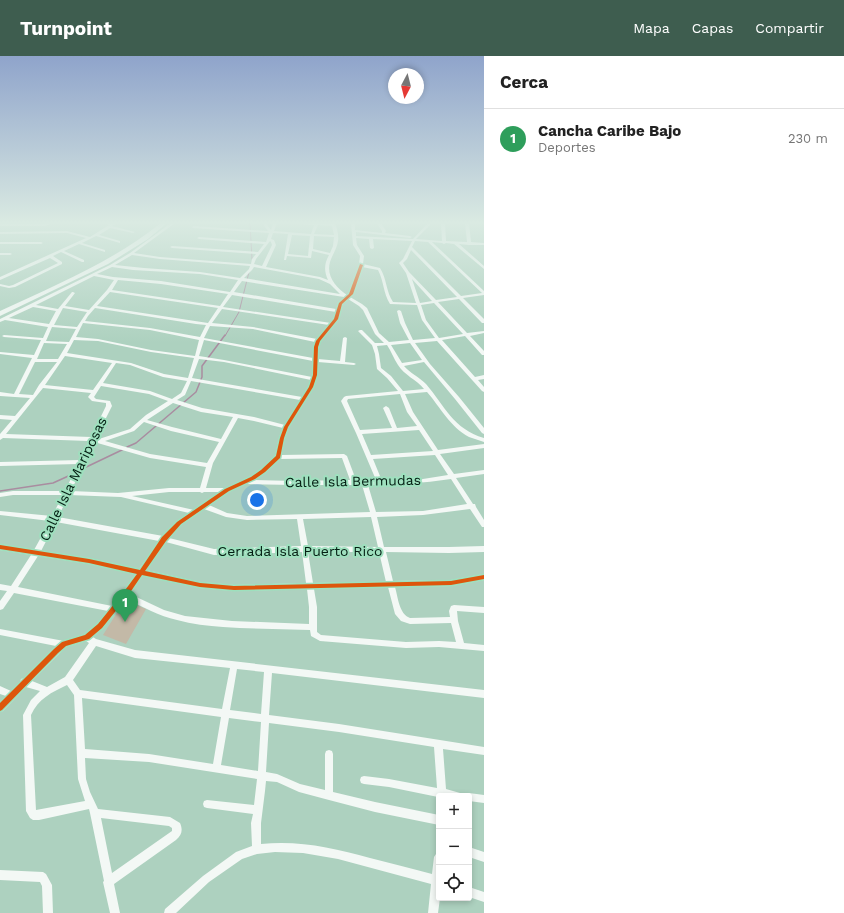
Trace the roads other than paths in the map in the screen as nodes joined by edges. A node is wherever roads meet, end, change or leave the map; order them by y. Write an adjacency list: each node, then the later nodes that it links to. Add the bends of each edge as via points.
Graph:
1 (35, 263): 18 (street)
2 (61, 263): 22 (street, via 14,286)
3 (104, 263): 38 (highway)
4 (116, 263): 13 (street)
5 (222, 263): 14 (street)
6 (253, 263): 14 (street)
7 (265, 263): 15 (street)
8 (326, 263): 21 (street)
9 (401, 263): 16 (street)
10 (426, 263): 28 (street)
11 (452, 263): 26 (street)
12 (361, 265): 27 (street, via 352,291); 30 (street, via 379,269 384,275 392,303)
13 (111, 266): 17 (street); 20 (street, via 200,273)
14 (253, 266): 15 (street); 20 (street)
15 (262, 268): 21 (street, via 320,278)
16 (408, 273): 29 (street); 30 (street)
17 (94, 275): 19 (street); 31 (street)
18 (0, 279)
19 (117, 279): 23 (street); 25 (street, via 151,281)
20 (241, 280): 25 (street); 27 (street)
21 (332, 283): 27 (street)
22 (0, 284)
23 (109, 291): 32 (street); 33 (street)
24 (73, 293): 34 (street)
25 (231, 293): 33 (street); 36 (street)
26 (484, 293): 28 (street)
27 (345, 297): 36 (street); 56 (street, via 365,309 378,335)
28 (460, 298): 29 (street); 40 (street)
29 (435, 302): 30 (street); 47 (street)
30 (419, 304): 51 (street, via 424,320)
31 (31, 305): 34 (street); 38 (street)
32 (94, 307): 35 (street); 41 (street)
33 (220, 307): 41 (street); 42 (street)
34 (60, 308): 35 (street); 43 (street)
35 (90, 311): 39 (street)
36 (338, 311): 42 (street)
37 (400, 311): 53 (street)
38 (1, 318): 43 (street)
39 (82, 322): 44 (street); 49 (street, via 150,329)
40 (484, 322)
41 (209, 324): 49 (street); 55 (street, via 253,328)
42 (332, 324): 55 (street)
43 (51, 326): 44 (street); 52 (street)
44 (79, 328): 54 (street)
45 (360, 331): 57 (street)
46 (484, 332): 47 (street)
47 (466, 335): 51 (street); 60 (street)
48 (4, 336): 52 (street)
49 (202, 338): 61 (street); 63 (street)
50 (345, 338): 67 (street)
51 (439, 339): 53 (street); 73 (street)
52 (44, 340): 54 (street); 62 (street)
53 (411, 340): 56 (street); 66 (street)
54 (72, 341): 59 (street); 61 (street, via 98,340 150,351)
55 (318, 341): 63 (street)
56 (388, 343): 57 (street); 69 (street)
57 (374, 345): 80 (street, via 379,369 390,377)
58 (0, 353): 62 (street)
59 (64, 354): 64 (street); 65 (street)
60 (484, 354)
61 (198, 357): 71 (street); 72 (street)
62 (35, 358): 64 (street); 81 (street)
63 (315, 360): 67 (street); 72 (street)
64 (60, 361): 75 (street)
65 (115, 361): 71 (street, via 163,375); 74 (street)
66 (424, 361): 69 (street); 93 (street)
67 (342, 362): 68 (street)
68 (354, 364)
69 (400, 365): 76 (street)
70 (484, 377): 73 (street)
71 (190, 379): 83 (street); 84 (street, via 182,394)
72 (314, 379): 83 (street)
73 (474, 379): 77 (street)
74 (100, 384): 78 (street); 84 (street, via 150,393)
75 (41, 386): 78 (street); 82 (street)
76 (428, 390): 80 (street); 97 (street, via 460,430)
77 (484, 390)
78 (94, 392): 96 (street, Calle Isla Mariposas, via 92,399 109,403)
79 (0, 394): 81 (street)
80 (402, 394): 91 (street); 94 (street, via 346,398 344,401)
81 (16, 395): 82 (street)
82 (34, 397): 88 (street)
83 (304, 399): 90 (street)
84 (171, 401): 86 (street, via 201,410); 89 (street)
85 (386, 408): 92 (street)
86 (236, 416): 90 (street); 98 (street)
87 (0, 417): 88 (street)
88 (16, 418): 95 (street)
89 (143, 420): 96 (street, via 132,430); 98 (street)
90 (286, 427): 101 (street)
91 (420, 428): 92 (street); 100 (street)
92 (395, 429): 94 (street)
93 (484, 432)
94 (359, 433): 102 (street)
95 (0, 437): 96 (street)
96 (95, 440): 103 (street, Calle Isla Mariposas); 105 (street, via 150,456)
97 (484, 440)
98 (223, 441): 105 (street)
99 (484, 446): 100 (street)
100 (438, 453): 102 (street); 107 (street)
101 (278, 456): 108 (street, via 263,471); 109 (street, via 344,456)
102 (369, 457): 111 (street)
103 (80, 462): 104 (street); 114 (street, Calle Isla Mariposas)
104 (0, 464)
105 (209, 466): 113 (street)
106 (484, 472): 107 (street, Calle Isla Bermudas)
107 (453, 476): 111 (street, Calle Isla Bermudas); 118 (street)
108 (246, 482): 109 (street, Calle Isla Bermudas); 112 (street)
109 (354, 482): 110 (street, Calle Isla Bermudas)
110 (365, 483): 111 (street, Calle Isla Bermudas); 121 (street)
111 (380, 483)
112 (227, 490): 113 (street); 117 (street)
113 (202, 491): 116 (street, via 169,490)
114 (67, 493): 115 (street); 116 (street); 123 (street, Calle Isla Mariposas)
115 (0, 495)
116 (118, 495): 119 (street)
117 (204, 506): 119 (street); 122 (street, via 218,512 247,518)
118 (473, 506): 121 (street, via 424,513); 124 (street)
119 (194, 512): 125 (street)
120 (0, 513): 123 (street, Cerrada Isla Puerto Rico)
121 (374, 513): 122 (street); 129 (street)
122 (300, 517): 127 (street)
123 (54, 518): 125 (street, Cerrada Isla Puerto Rico); 130 (street, Calle Isla Mariposas)
124 (484, 525)
125 (164, 539): 127 (street, Cerrada Isla Puerto Rico, via 214,552); 131 (street)
126 (0, 547): 130 (street)
127 (304, 549): 129 (street, Cerrada Isla Puerto Rico); 134 (street)
128 (484, 549): 129 (street, Cerrada Isla Puerto Rico)
129 (381, 550): 133 (street)
130 (37, 552): 131 (street); 136 (street, Calle Isla Mariposas)
131 (141, 571): 134 (street, via 200,585 258,589); 137 (street)
132 (484, 577): 133 (street, via 451,583)
133 (390, 584): 134 (street); 141 (street, via 399,614 404,619)
134 (309, 586): 142 (street)
135 (0, 587): 136 (street)
136 (13, 589): 138 (street, Calle Isla Mariposas); 139 (street)
137 (125, 595): 139 (street); 142 (street, via 184,618)
138 (0, 607)
139 (114, 609): 144 (street)
140 (484, 610): 141 (street, via 454,608)
141 (454, 620): 146 (street)
142 (313, 627): 146 (street, via 314,634 320,638 406,645)
143 (0, 632): 145 (street)
144 (90, 640): 145 (street); 148 (street, via 135,654); 150 (street)
145 (64, 644): 151 (street)
146 (461, 646): 147 (street)
147 (484, 648)
148 (234, 666): 149 (street); 158 (street)
149 (268, 670): 155 (street); 159 (street)
150 (68, 680): 153 (street); 154 (street)
151 (24, 682): 153 (street); 156 (street)
152 (0, 690): 156 (street)
153 (46, 690): 172 (street, via 35,699 27,715 31,810 33,815 40,815)
154 (78, 694): 158 (street); 162 (street)
155 (484, 694)
156 (12, 695): 157 (street)
157 (0, 708)
158 (226, 714): 159 (street); 164 (street)
159 (265, 718): 160 (street); 165 (street)
160 (438, 743): 161 (street); 167 (street)
161 (484, 751)
162 (81, 752): 164 (street, via 150,758); 172 (street, via 82,779)
163 (329, 754): 169 (street)
164 (216, 769): 165 (street)
165 (262, 776): 169 (street, via 277,778 299,788); 174 (street)
166 (364, 780): 168 (street)
167 (442, 793)
168 (436, 794)
169 (329, 796): 176 (street)
170 (472, 797): 171 (street)
171 (484, 799)
172 (91, 804): 175 (street)
173 (207, 804): 174 (street)
174 (258, 810): 177 (street)
175 (95, 813): 182 (street); 182 (street, via 170,822 177,826 177,834 174,837)
176 (436, 819)
177 (257, 848): 181 (street, via 303,848 338,854); 188 (street, via 239,855 206,879)
178 (472, 853): 179 (street)
179 (484, 857)
180 (0, 875): 186 (street, via 43,877 47,885)
181 (436, 880)
182 (108, 882): 187 (street)
183 (436, 890): 189 (street)
184 (472, 893): 185 (street)
185 (484, 897)
186 (48, 913)
187 (115, 913)
188 (169, 913)
189 (433, 913)

